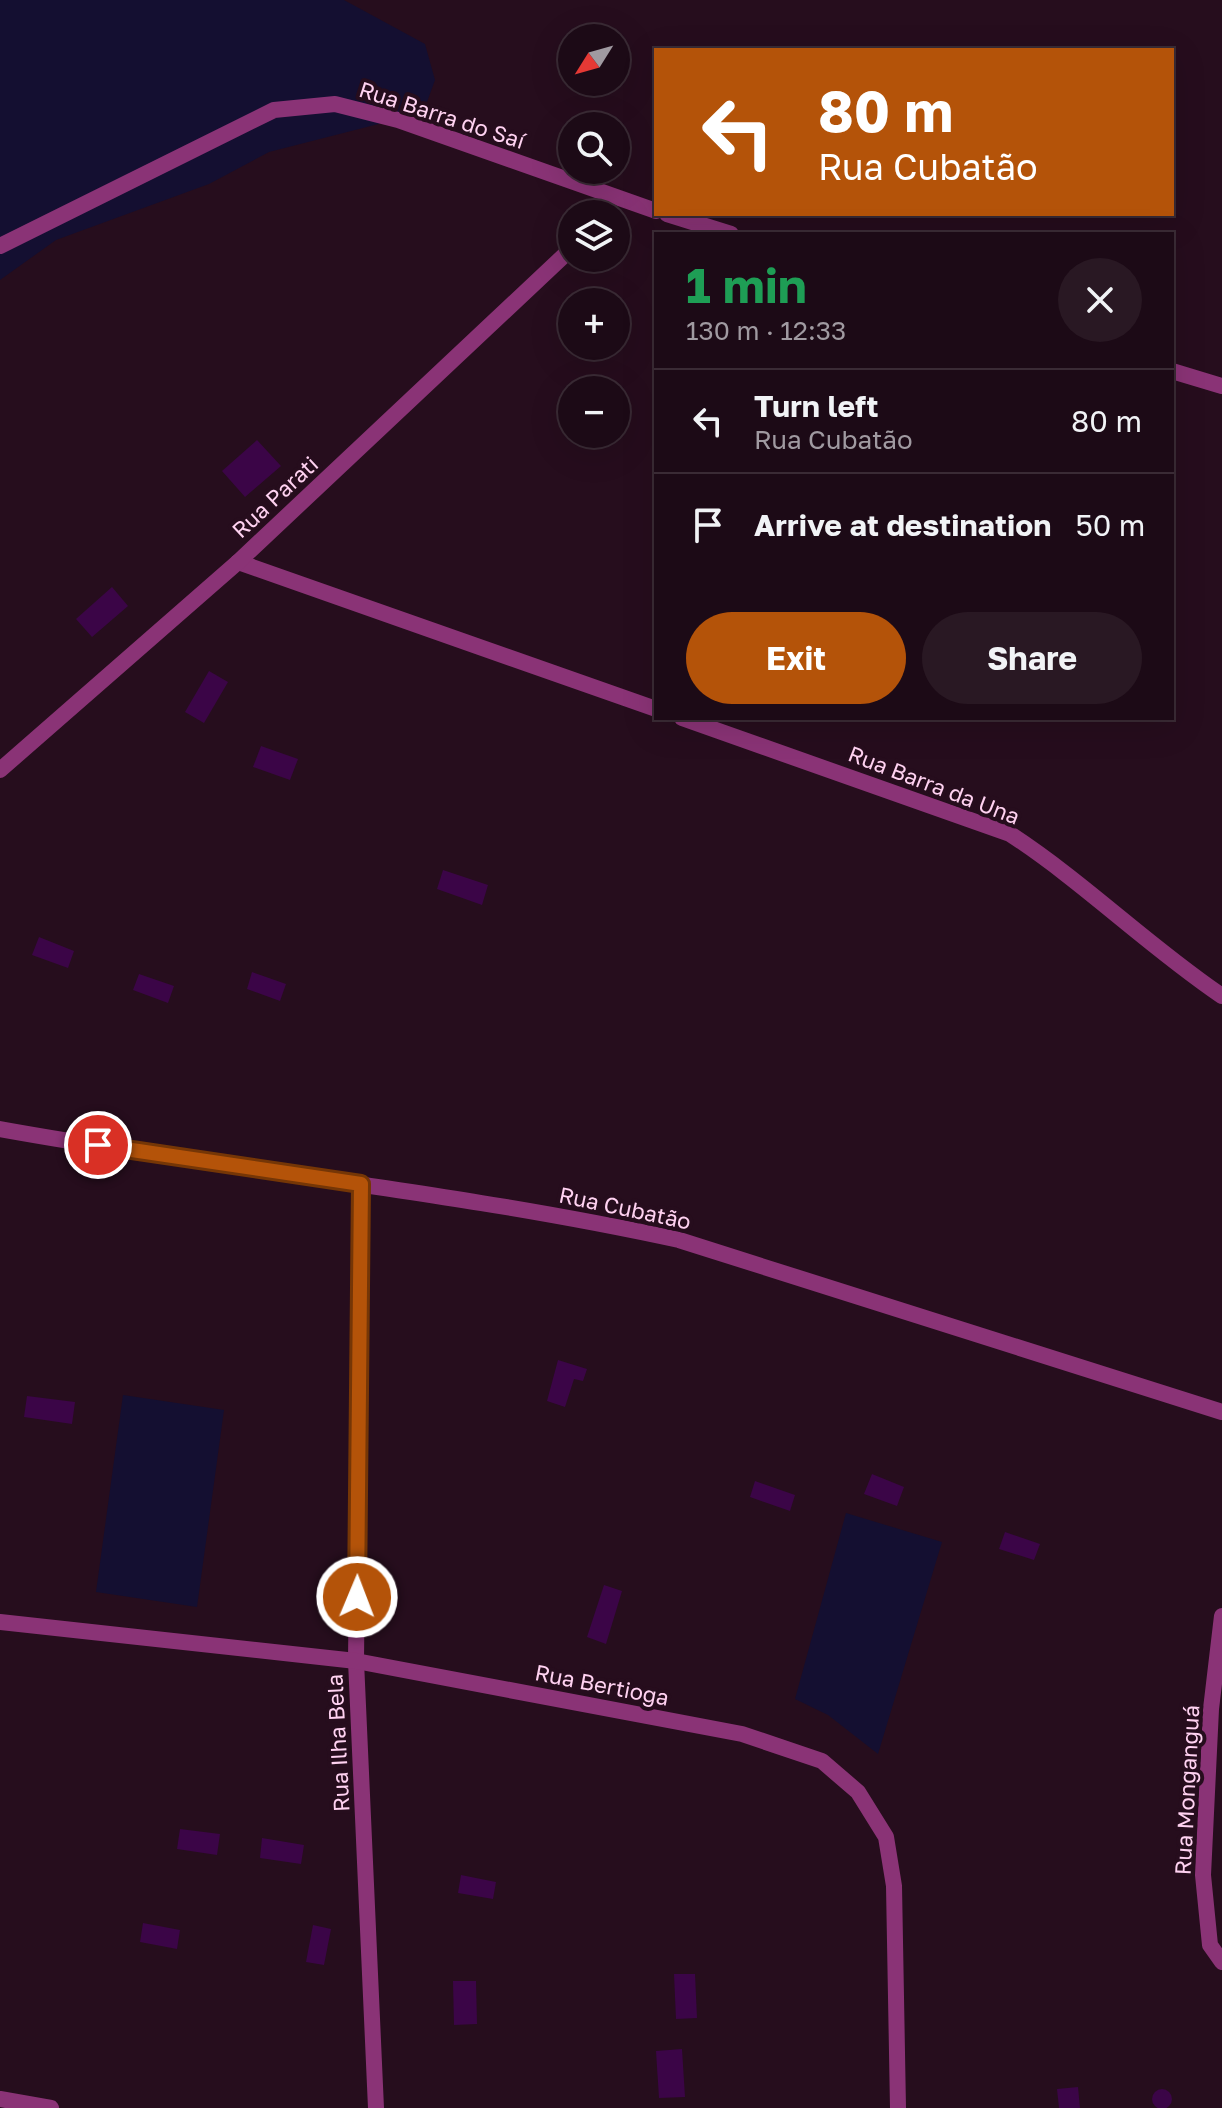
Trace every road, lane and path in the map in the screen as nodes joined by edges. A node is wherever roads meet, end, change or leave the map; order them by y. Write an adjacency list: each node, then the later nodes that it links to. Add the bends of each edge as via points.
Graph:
1 (623, 200): 6 (street, Rua Barra do Saí, via 398,120 335,104 274,110)
2 (630, 202): 3 (street, Rua Barra do Saí)
3 (654, 210)
4 (673, 216): 5 (street)
5 (725, 232)
6 (0, 246)
7 (558, 261): 10 (street, Rua Parati)
8 (1174, 372): 9 (street)
9 (1222, 386)
10 (238, 562): 11 (street); 13 (street, Rua Parati)
11 (654, 708)
12 (688, 720): 14 (street, Rua Barra da Una, via 1010,834)
13 (0, 770)
14 (1222, 996)
15 (0, 1129): 16 (street, Rua Cubatão)
16 (361, 1184): 17 (street, Rua Cubatão, via 679,1240); 20 (street, Rua Ilha Bela)
17 (1222, 1412)
18 (1222, 1616): 21 (street, Rua Monganguá, via 1211,1709 1203,1875 1210,1945)
19 (0, 1622): 20 (street, Rua Bertioga)
20 (356, 1661): 24 (street, Rua Ilha Bela); 25 (street, Rua Bertioga, via 742,1734 822,1761 858,1792 886,1837 894,1886)
21 (1222, 1962)
22 (0, 2099): 23 (street)
23 (51, 2108)
24 (376, 2108)
25 (898, 2108)

